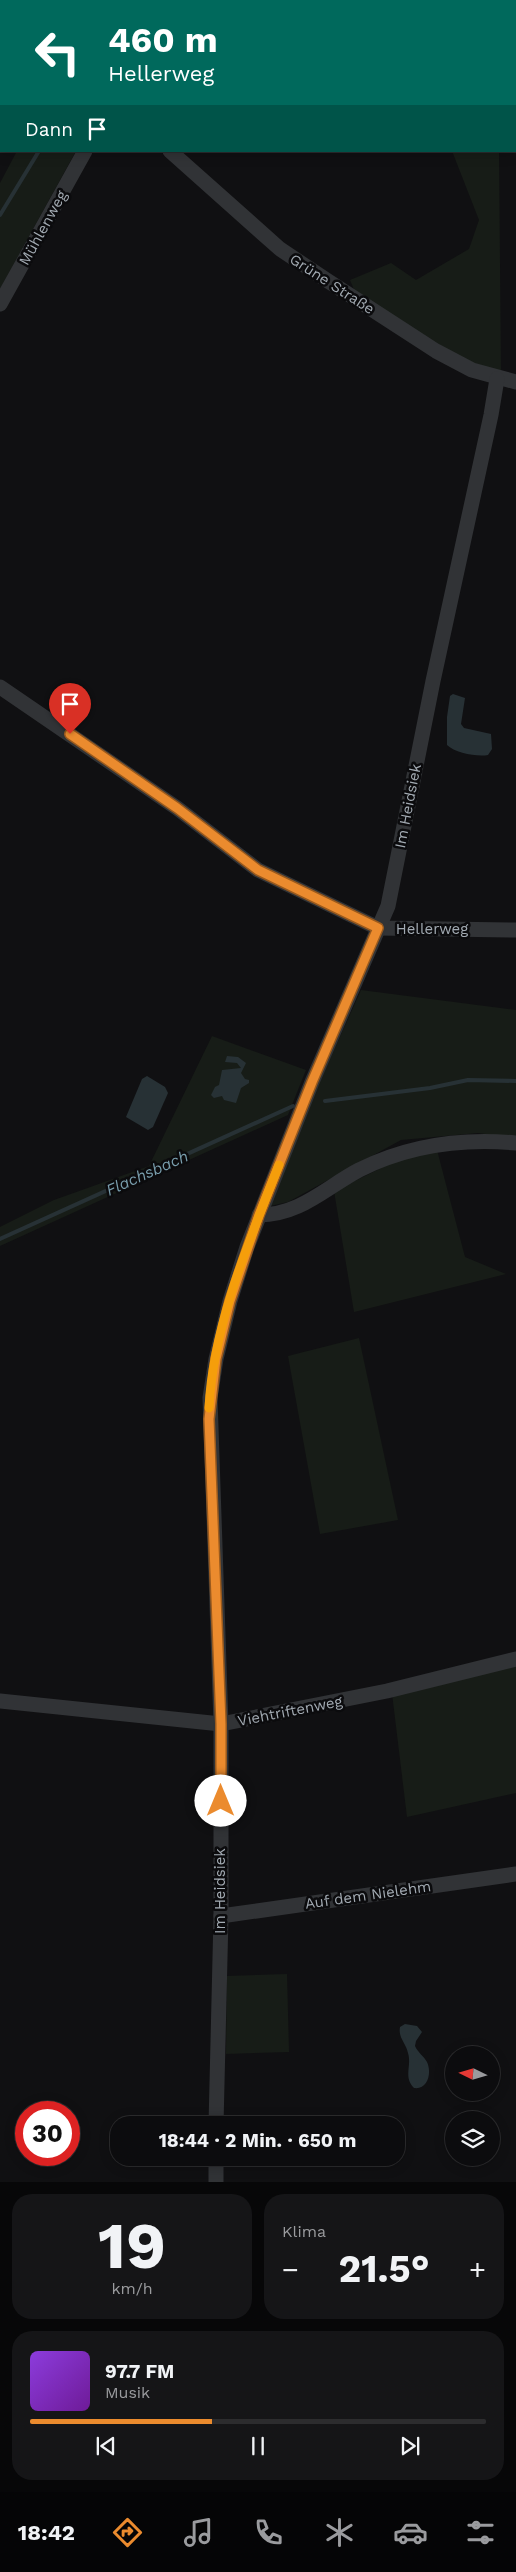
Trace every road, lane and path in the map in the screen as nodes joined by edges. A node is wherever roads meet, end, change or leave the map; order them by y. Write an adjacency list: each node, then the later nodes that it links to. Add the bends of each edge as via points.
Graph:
1 (84, 152): 3 (street, Mühlenweg)
2 (171, 152): 4 (street, Grüne Straße, via 280,249 436,350 472,370)
3 (0, 304)
4 (497, 379): 5 (street, Grüne Straße); 7 (street, Im Heidsiek, via 388,906)
5 (516, 382)
6 (0, 687): 7 (street, Hellerweg, via 177,808 258,870)
7 (378, 928): 8 (street, Hellerweg); 10 (street, Im Heidsiek)
8 (516, 930)
9 (516, 1143): 10 (street, via 480,1140 408,1150 358,1171 298,1207 278,1215)
10 (259, 1215): 13 (street, Im Heidsiek, via 230,1301 210,1398)
11 (516, 1659): 13 (street, Viehtriftenweg, via 358,1697)
12 (0, 1701): 13 (street, Viehtriftenweg)
13 (221, 1724): 15 (street, Im Heidsiek)
14 (516, 1874): 15 (street, Auf dem Nielehm)
15 (221, 1916): 16 (street, Im Heidsiek)
16 (216, 2116)
17 (216, 2166): 18 (street)
18 (216, 2182)

